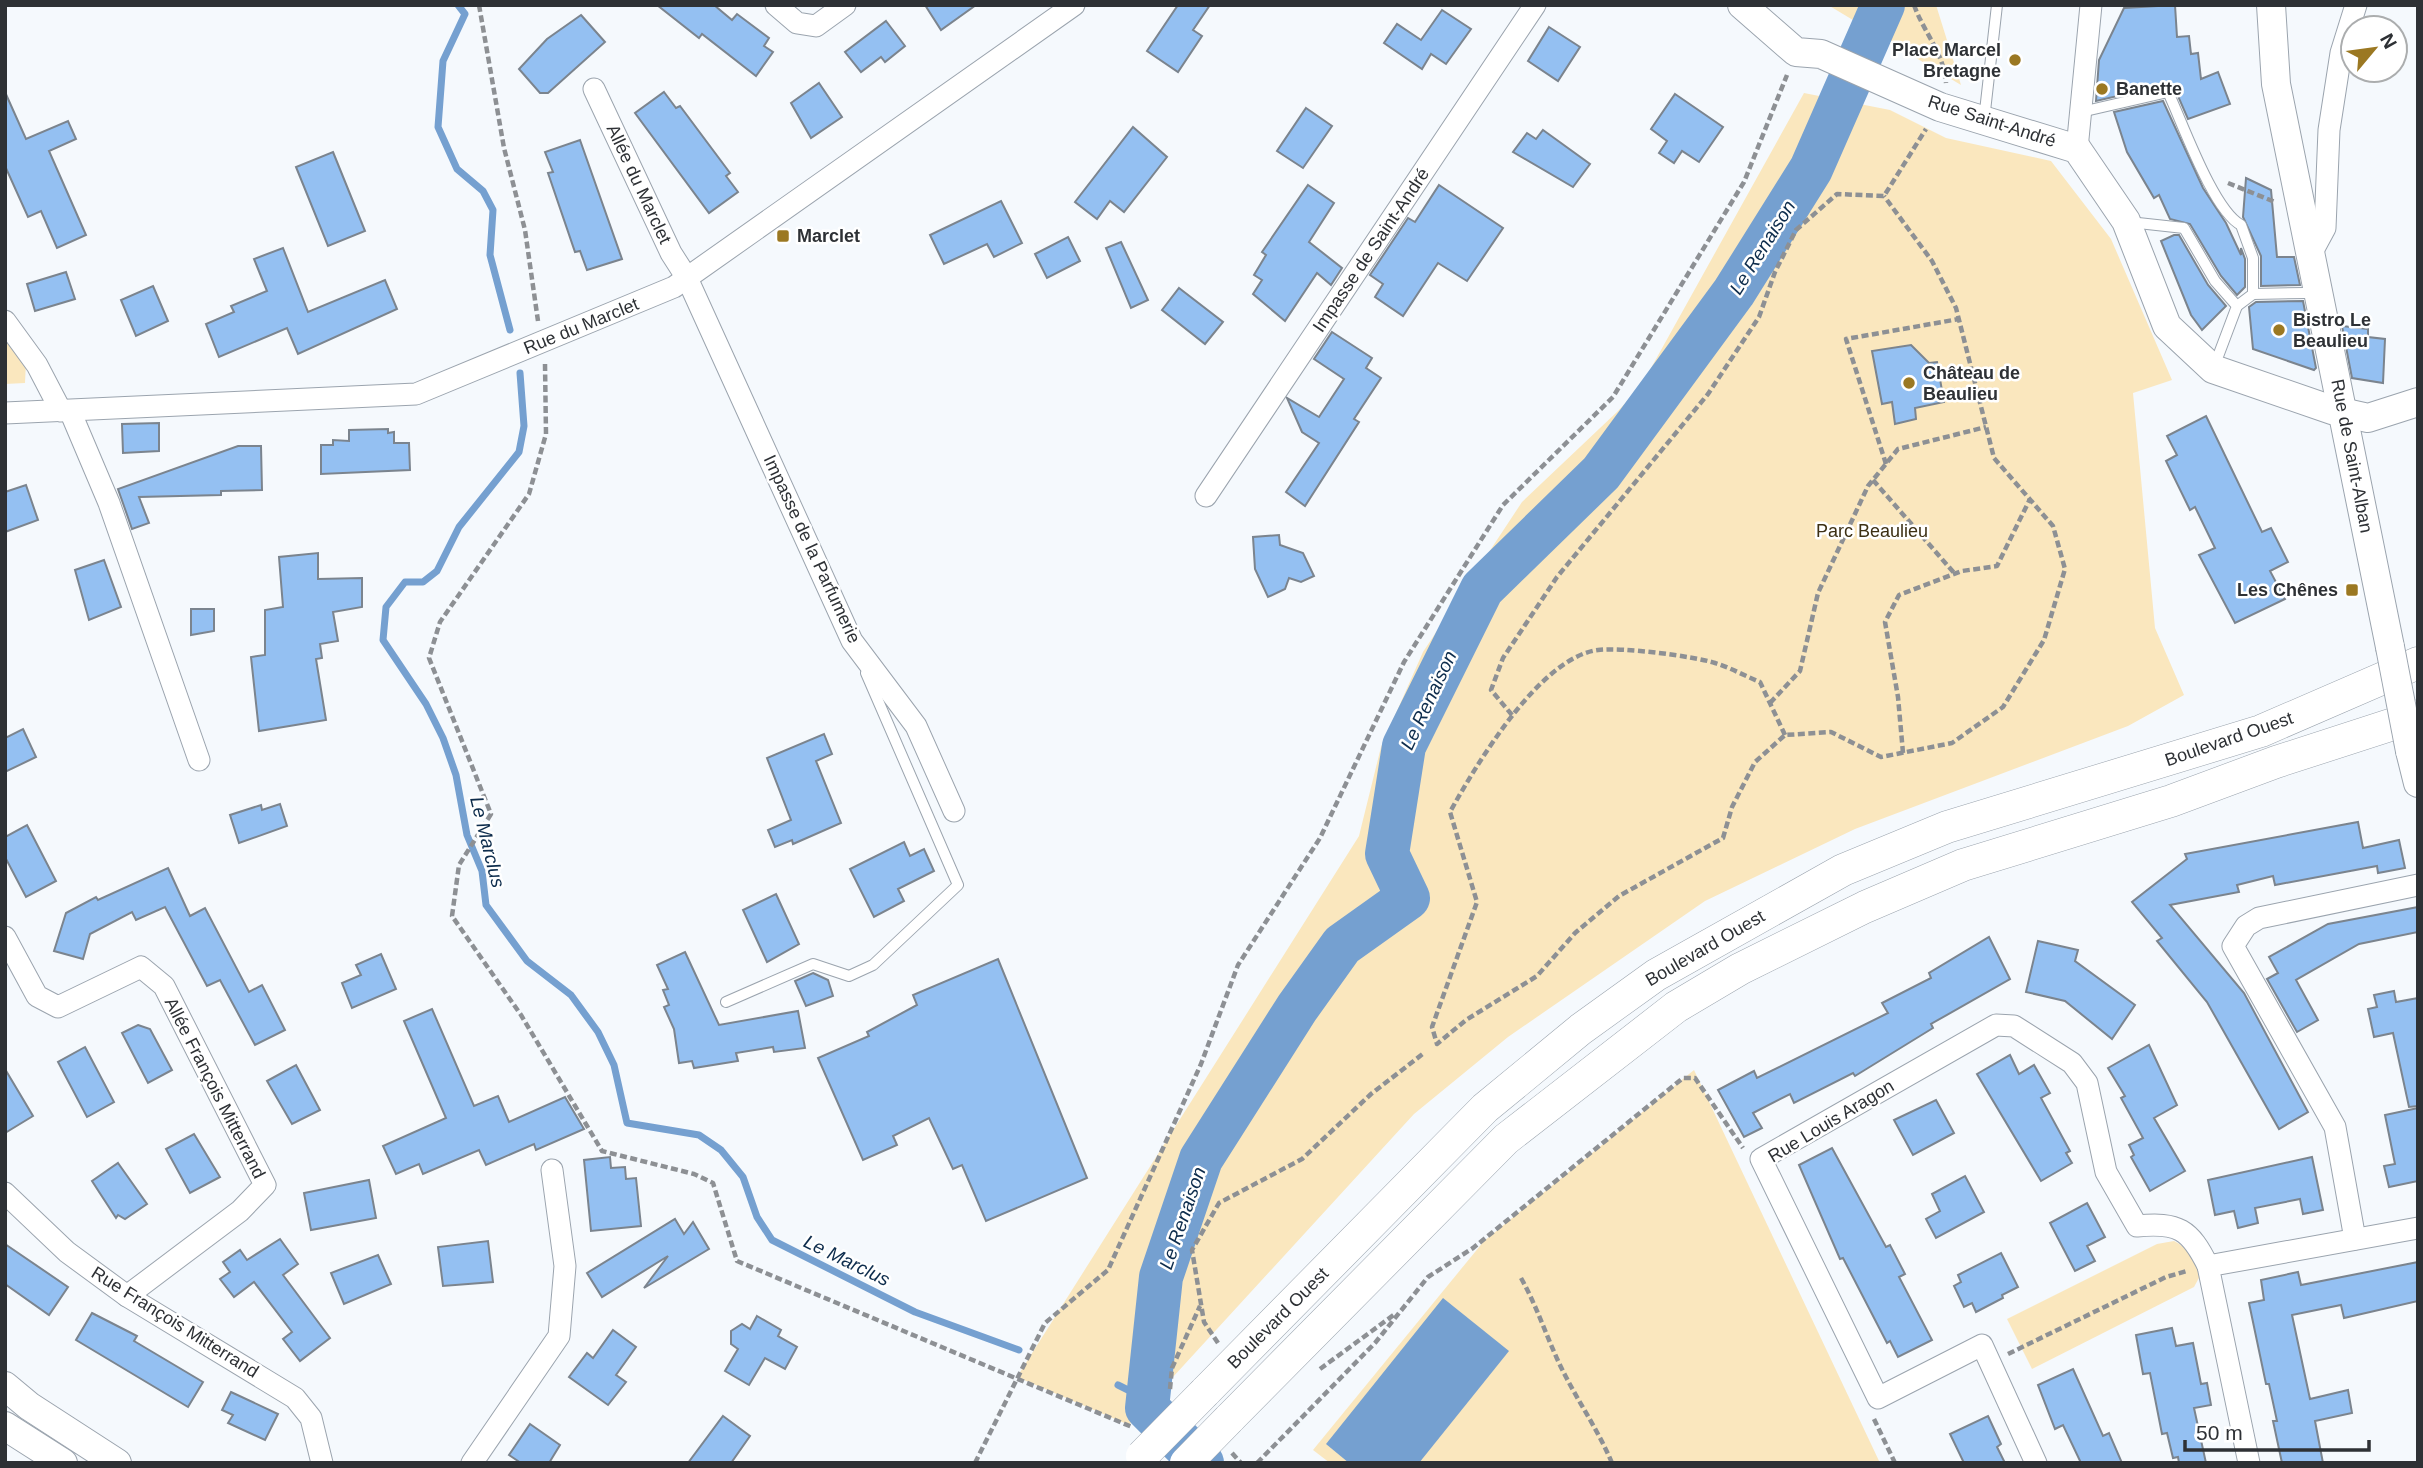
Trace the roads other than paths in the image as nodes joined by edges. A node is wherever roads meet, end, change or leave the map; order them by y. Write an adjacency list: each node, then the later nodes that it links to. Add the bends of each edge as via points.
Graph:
1 (776, 5): 2 (street, via 797,23 816,26)
2 (845, 5)
3 (1074, 5): 10 (street, Rue du Marclet)
4 (1535, 5): 27 (street, Impasse de Saint-André)
5 (1742, 5): 13 (street, Rue Saint-André, via 1808,53 1940,107)
6 (1997, 5): 13 (lane)
7 (2091, 5): 12 (street)
8 (2271, 5): 16 (street, Rue de Saint-Alban, via 2276,84)
9 (2356, 5): 16 (street, via 2341,53 2329,130 2325,228)
10 (1047, 13): 17 (street, Rue du Marclet)
11 (594, 89): 17 (street, Allée du Marclet)
12 (2081, 112): 14 (street); 19 (lane, via 2168,92 2207,179 2231,219 2241,225 2253,258)
13 (1984, 120): 14 (street, Rue Saint-André)
14 (2077, 149): 15 (street, Rue Saint-André)
15 (2126, 221): 20 (lane, via 2184,228 2215,281); 22 (street, Rue Saint-André, via 2167,326)
16 (2311, 254): 26 (street, Rue de Saint-Alban)
17 (687, 278): 24 (street, Rue du Marclet, via 416,394); 28 (street, Impasse de la Parfumerie)
18 (2305, 293): 19 (lane)
19 (2253, 294): 20 (lane)
20 (2237, 306): 22 (lane)
21 (5, 321): 24 (street)
22 (2213, 369): 26 (street, Rue Saint-André)
23 (2418, 402): 26 (street, Rue Saint-André, via 2368,418)
24 (65, 411): 25 (street, Rue du Marclet); 31 (street, via 109,503)
25 (5, 412)
26 (2344, 412): 32 (street, Rue de Saint-Alban, bridge)
27 (1206, 496)
28 (852, 641): 33 (street, Impasse de la Parfumerie, via 916,726); 36 (lane, via 958,885 873,965 849,976 813,964)
29 (2418, 663): 45 (main road, Boulevard Ouest, bridge, via 2261,731 1947,827 1843,870 1656,975 1580,1029 1485,1108 1205,1392)
30 (2418, 716): 50 (main road, Boulevard Ouest, bridge, via 2171,801 1963,865 1864,907 1676,1007 1506,1139)
31 (199, 760)
32 (2418, 783)
33 (954, 811)
34 (2418, 886): 40 (street, via 2259,918 2246,926 2233,947 2335,1127)
35 (5, 937): 42 (street, Allée François Mitterrand, via 37,996 58,1007 141,967 164,986 265,1185 240,1210)
36 (726, 1002)
37 (552, 1170): 49 (street, via 565,1266 559,1336)
38 (5, 1193): 42 (street, Rue François Mitterrand, via 67,1252)
39 (2418, 1228): 40 (street)
40 (2355, 1239): 41 (street)
41 (2208, 1266): 51 (street, Rue Louis Aragon, via 2187,1232 2166,1225 2137,1226 2106,1172 2087,1083 2072,1063 2014,1026 1996,1025 1761,1159 1878,1398 1982,1345); 52 (street)
42 (127, 1296): 48 (street, Rue François Mitterrand, via 295,1398 311,1418)
43 (5, 1386): 47 (street)
44 (5, 1426): 46 (street)
45 (1138, 1450)
46 (63, 1463)
47 (117, 1463)
48 (322, 1463)
49 (472, 1463)
50 (1186, 1463)
51 (2036, 1463)
52 (2249, 1463)

